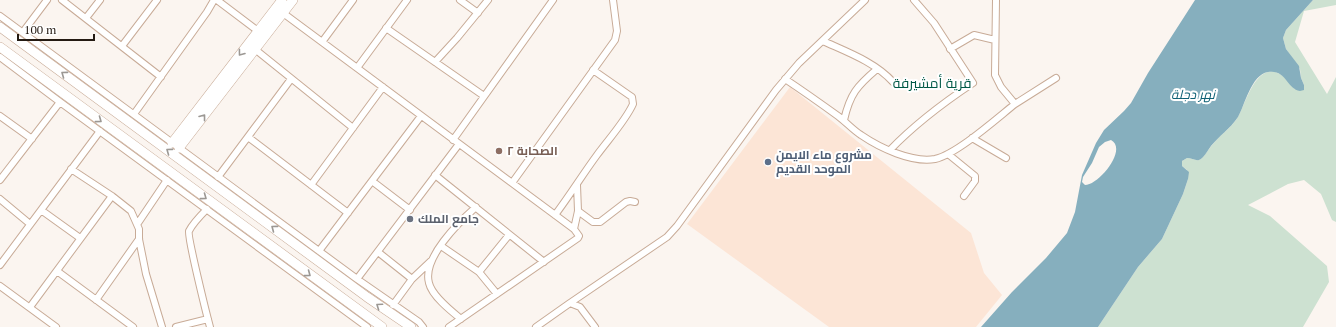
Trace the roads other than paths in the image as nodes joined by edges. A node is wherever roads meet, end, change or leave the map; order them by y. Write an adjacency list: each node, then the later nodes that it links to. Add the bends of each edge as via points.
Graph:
1 (47, 0): 25 (street)
2 (62, 0): 21 (street)
3 (100, 0): 21 (street)
4 (157, 0): 29 (street)
5 (214, 0): 38 (street)
6 (217, 0): 24 (street)
7 (282, 0): 24 (main road)
8 (293, 0): 19 (main road)
9 (353, 0): 28 (street)
10 (406, 0): 23 (street)
11 (460, 0): 18 (street)
12 (488, 0): 18 (street)
13 (553, 0): 45 (street)
14 (613, 0): 37 (street, via 616,37)
15 (865, 0): 27 (street)
16 (914, 0): 31 (street, via 934,23)
17 (996, 0): 26 (street)
18 (478, 13): 34 (street)
19 (283, 14): 28 (street); 32 (main road)
20 (0, 16): 25 (street)
21 (86, 18): 29 (street)
22 (0, 27): 44 (main road, one-way to 22)
23 (386, 28): 34 (street); 35 (street)
24 (258, 31): 60 (main road, one-way to 60)
25 (23, 32): 44 (street)
26 (995, 40): 31 (street, via 974,35); 47 (street, via 995,78)
27 (823, 41): 36 (street, via 862,58); 41 (street)
28 (322, 42): 35 (street)
29 (122, 46): 38 (street)
30 (0, 47): 48 (main road)
31 (950, 49): 61 (street, via 973,83 937,107)
32 (256, 50): 40 (street); 60 (main road, one-way to 32)
33 (0, 57): 46 (street)
34 (435, 62): 45 (street)
35 (357, 68): 43 (street)
36 (877, 69): 42 (street); 52 (street, via 860,84 848,103)
37 (593, 70): 70 (street); 72 (street, via 629,95 633,104)
38 (161, 77): 49 (street)
39 (1056, 78): 47 (street)
40 (291, 79): 53 (street); 55 (street)
41 (785, 79): 52 (street); 105 (street, via 667,237)
42 (893, 82)
43 (383, 88): 51 (street); 53 (street)
44 (94, 90): 49 (street); 76 (main road, one-way to 44)
45 (484, 96): 58 (street)
46 (60, 102): 48 (street); 56 (street)
47 (1015, 104): 57 (street)
48 (80, 111): 54 (street); 85 (main road, one-way to 85)
49 (134, 114): 60 (street)
50 (0, 116): 56 (street)
51 (421, 116): 58 (street); 69 (street)
52 (844, 120): 61 (street, via 860,135)
53 (353, 128): 71 (street)
54 (100, 131): 64 (street); 68 (street)
55 (248, 137): 66 (street); 71 (street)
56 (32, 138): 67 (street)
57 (972, 138): 62 (street); 63 (street)
58 (453, 140): 59 (street)
59 (459, 144): 65 (street); 70 (street)
60 (176, 145): 66 (street)
61 (890, 150): 62 (street, via 909,158 935,159)
62 (948, 154): 74 (street, via 975,176 975,181)
63 (1006, 158)
64 (71, 169): 73 (street); 80 (street)
65 (435, 176): 78 (street); 81 (street)
66 (218, 177): 76 (street)
67 (0, 180)
68 (167, 180): 79 (street); 86 (street)
69 (372, 181): 81 (street); 83 (street)
70 (512, 183): 84 (street)
71 (311, 185): 83 (street)
72 (577, 185): 82 (street); 84 (street)
73 (112, 196): 86 (street, via 131,211); 90 (street)
74 (964, 196)
75 (0, 199): 87 (street)
76 (244, 201): 93 (street); 117 (main road, one-way to 76, via 367,297)
77 (635, 202): 82 (street, via 626,202 600,222 593,222)
78 (476, 207): 89 (street); 92 (street)
79 (207, 209): 85 (street); 108 (street, via 189,231 189,237)
80 (41, 210): 87 (street); 90 (street)
81 (410, 210): 94 (street)
82 (578, 211): 88 (street)
83 (348, 213): 93 (street)
84 (555, 215): 88 (street)
85 (230, 221): 115 (street); 116 (main road, one-way to 116)
86 (138, 223): 91 (street)
87 (30, 224): 97 (street)
88 (574, 229): 96 (street, via 578,238)
89 (510, 235): 96 (street); 99 (street)
90 (80, 238): 98 (street)
91 (139, 239): 104 (street); 112 (street, via 146,274)
92 (441, 246): 95 (street); 99 (street)
93 (319, 251): 100 (street)
94 (378, 252): 100 (street); 101 (street)
95 (432, 260): 101 (street); 109 (street, via 428,273 429,283 441,301)
96 (544, 262): 103 (street)
97 (0, 265)
98 (57, 271): 104 (street); 107 (street)
99 (479, 272): 103 (street)
100 (357, 279): 106 (street)
101 (412, 279): 106 (street)
102 (0, 286): 107 (street)
103 (497, 294): 109 (street)
104 (96, 300): 111 (street)
105 (570, 303): 120 (street); 121 (street, via 580,307)
106 (393, 305): 118 (street)
107 (30, 307): 110 (street)
108 (208, 319): 113 (street); 114 (street)
109 (461, 319): 119 (street)
110 (56, 327)
111 (133, 327)
112 (162, 327)
113 (176, 327)
114 (210, 327)
115 (367, 327)
116 (382, 327)
117 (411, 327)
118 (423, 327)
119 (449, 327)
120 (536, 327)
121 (595, 327)

